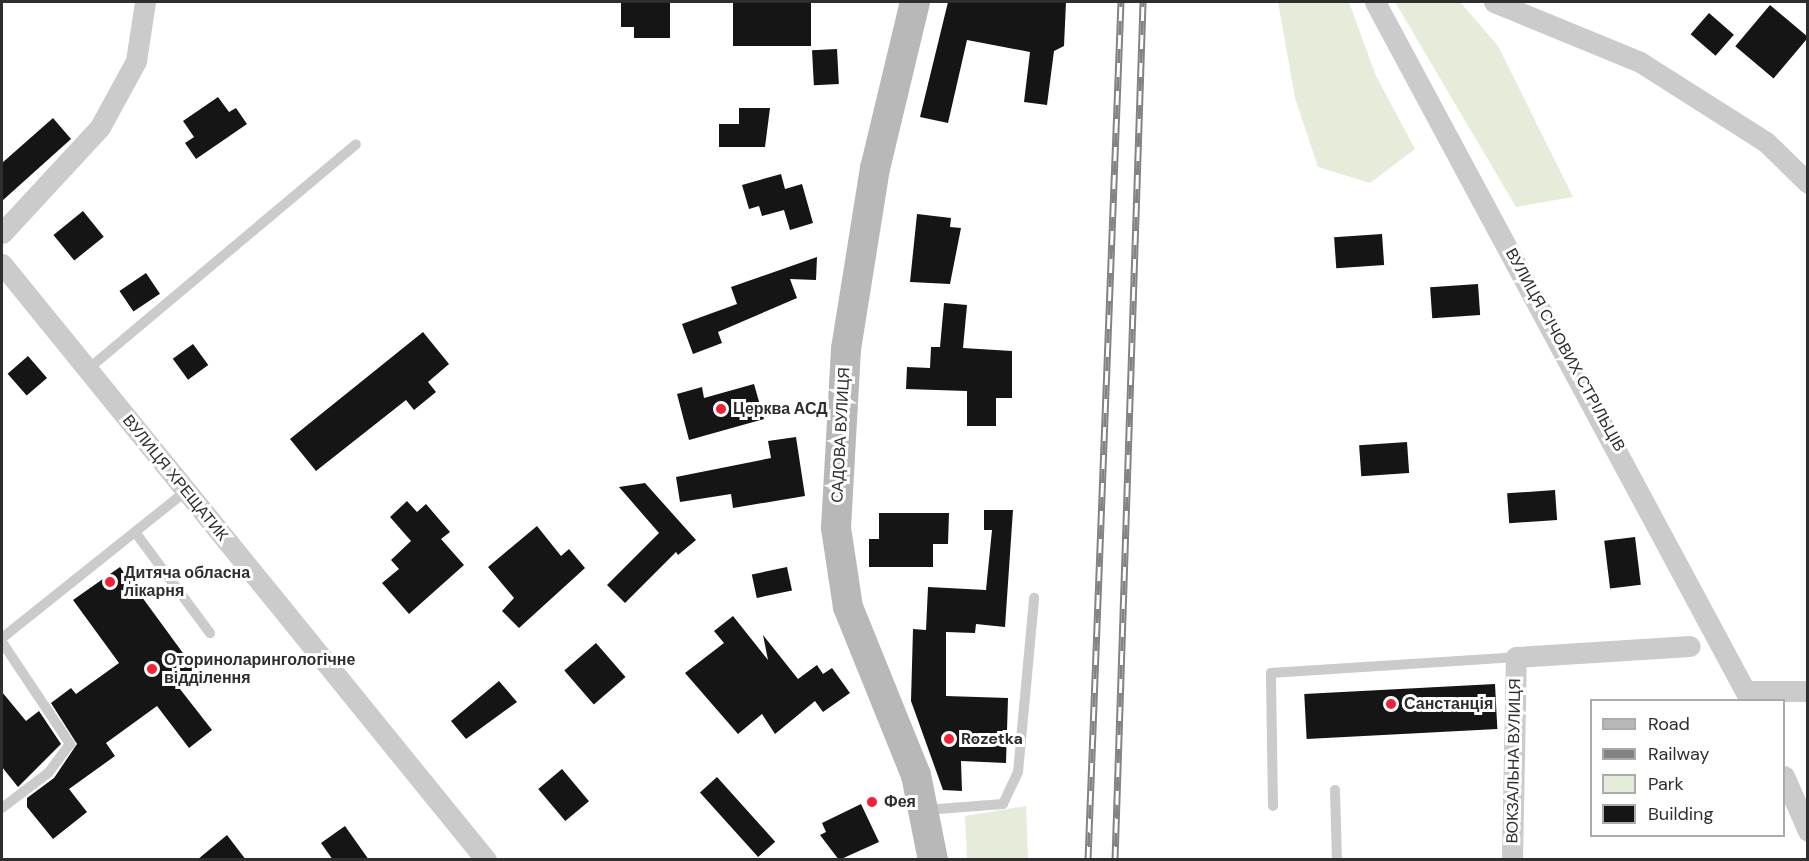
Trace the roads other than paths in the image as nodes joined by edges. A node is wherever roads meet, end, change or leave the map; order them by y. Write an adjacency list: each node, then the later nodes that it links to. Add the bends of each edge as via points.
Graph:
1 (145, 2): 7 (street, via 136,61 100,127)
2 (915, 2): 24 (street, САДОВА ВУЛИЦЯ, via 875,168 846,349 836,528 848,608 916,775)
3 (1375, 2): 19 (street, ВУЛИЦЯ СІЧОВИХ СТРІЛЬЦІВ)
4 (1494, 2): 6 (street, via 1640,62 1766,142)
5 (356, 144): 9 (lane)
6 (1808, 183)
7 (2, 233)
8 (2, 264): 9 (street, ВУЛИЦЯ ХРЕЩАТИК)
9 (87, 370): 10 (street, ВУЛИЦЯ ХРЕЩАТИК)
10 (186, 491): 11 (lane); 26 (street, ВУЛИЦЯ ХРЕЩАТИК)
11 (135, 532): 13 (lane); 14 (lane)
12 (1034, 598): 24 (lane, via 1018,772 1003,804)
13 (210, 633)
14 (2, 638)
15 (2, 642): 23 (lane, via 70,744 48,773)
16 (1690, 646): 17 (street, ВОКЗАЛЬНА ВУЛИЦЯ)
17 (1516, 657): 22 (lane, via 1271,673); 29 (street, ВОКЗАЛЬНА ВУЛИЦЯ)
18 (1808, 691): 19 (street)
19 (1748, 696)
20 (1785, 778): 25 (street)
21 (1335, 790): 28 (lane)
22 (1273, 806)
23 (2, 808)
24 (923, 810): 27 (street, САДОВА ВУЛИЦЯ)
25 (1808, 831)
26 (486, 860)
27 (933, 860)
28 (1337, 860)
29 (1512, 860)

